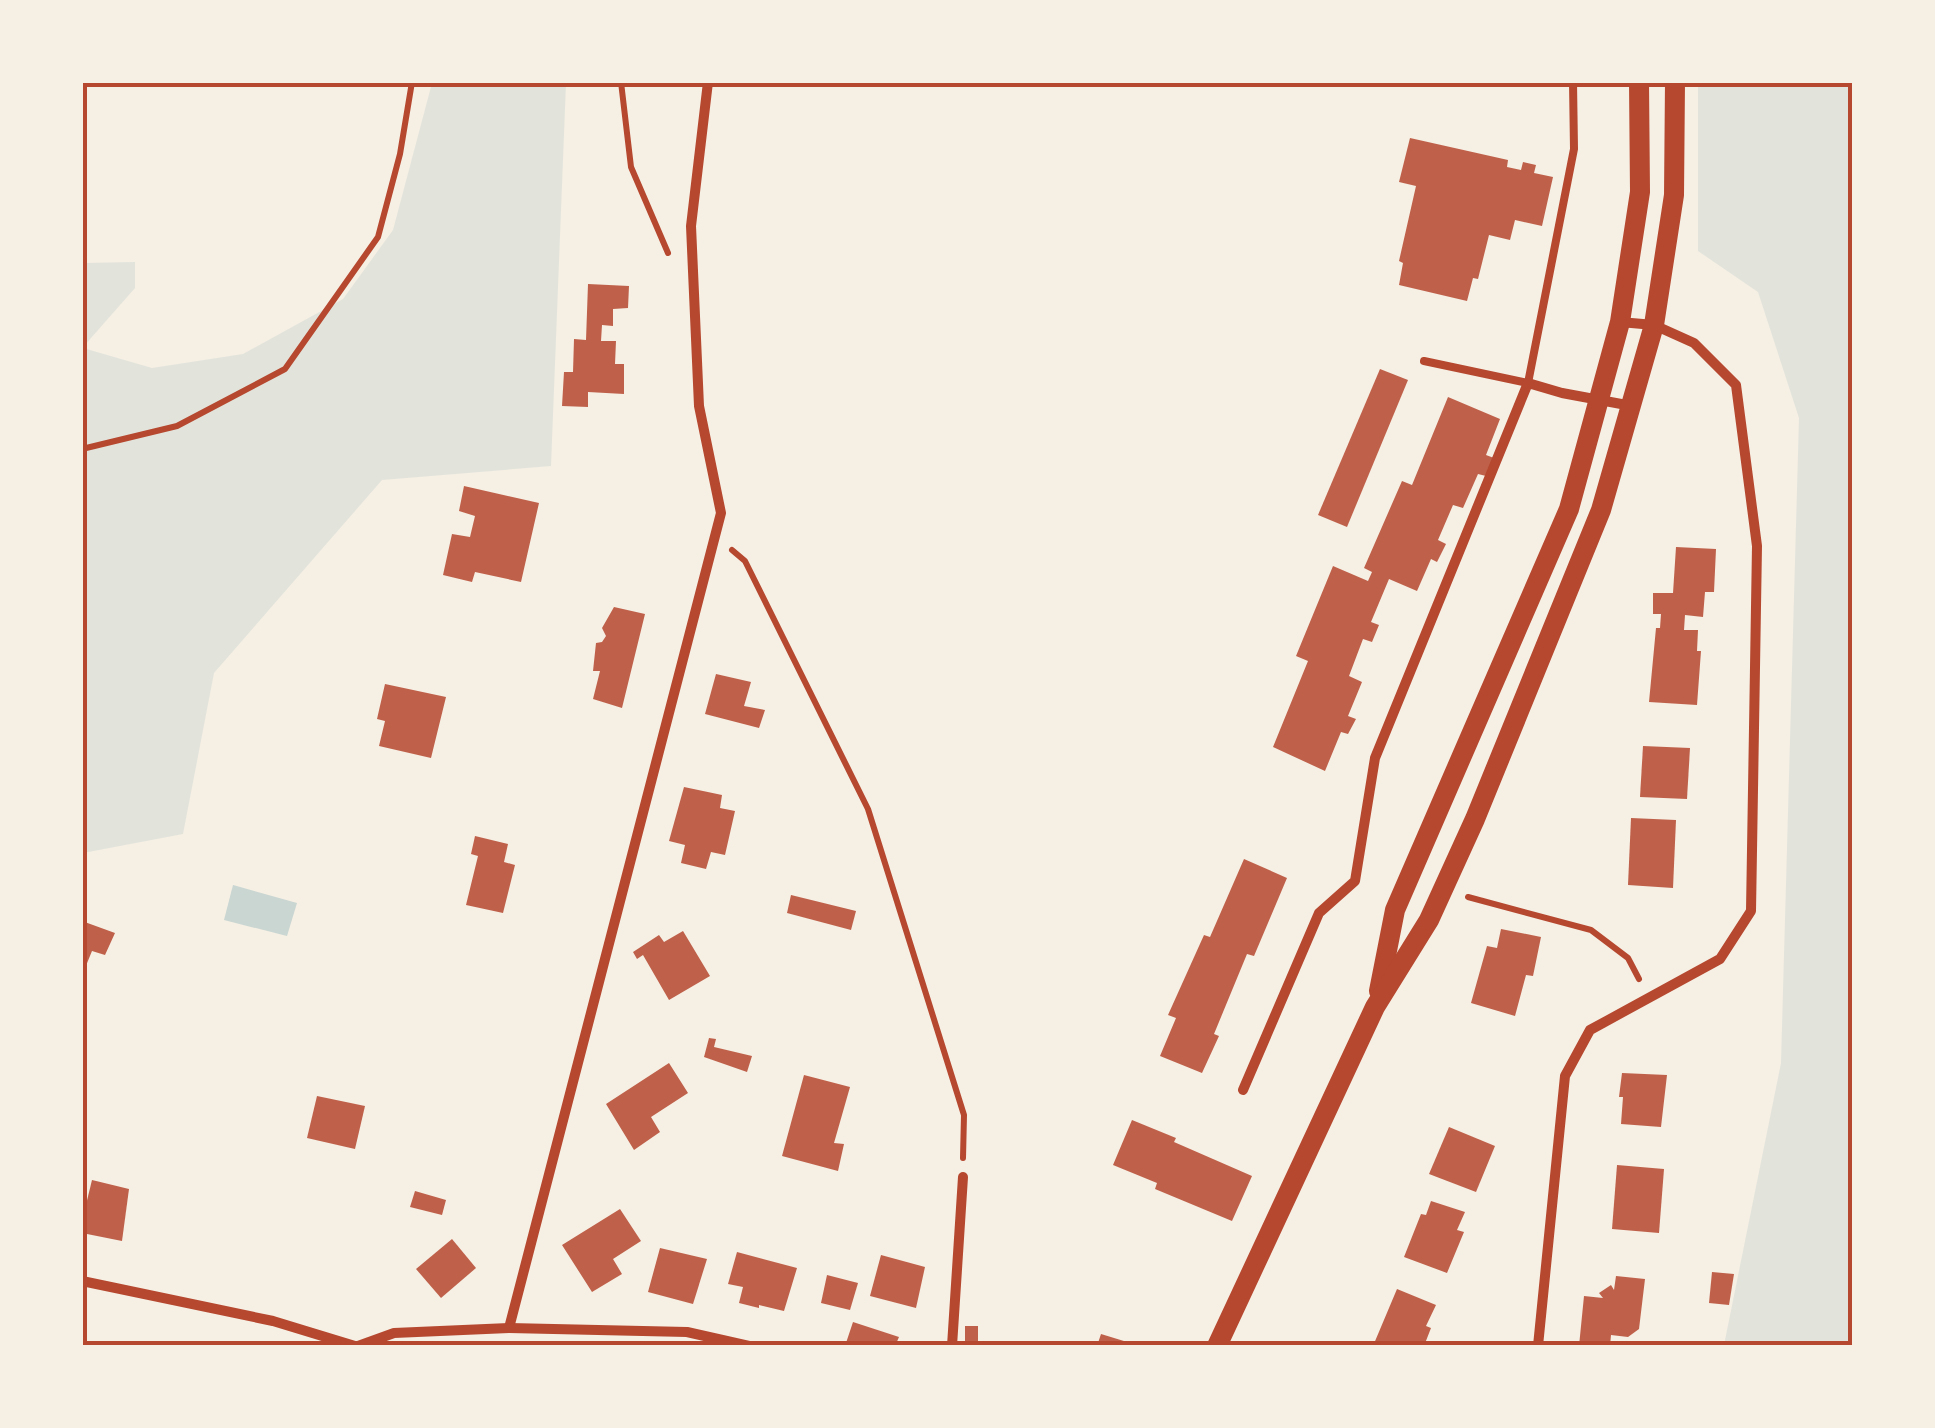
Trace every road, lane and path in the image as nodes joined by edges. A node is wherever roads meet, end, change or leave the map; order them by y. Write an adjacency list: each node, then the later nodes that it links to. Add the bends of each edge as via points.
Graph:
1 (412, 82): 14 (path, via 378,237 284,369 177,426)
2 (621, 82): 7 (path, via 631,167)
3 (708, 82): 15 (street, via 691,226 699,406 721,513)
4 (1573, 82): 11 (lane, via 1574,149)
5 (1640, 82): 8 (main road, via 1640,192)
6 (1675, 82): 9 (main road, via 1674,195)
7 (674, 265)
8 (1620, 322): 9 (street); 12 (main road)
9 (1654, 326): 13 (main road); 17 (street, via 1694,343 1736,385 1756,546 1752,911 1720,959)
10 (1424, 361): 11 (lane)
11 (1528, 383): 12 (street); 19 (street, via 1375,758 1356,882 1318,912)
12 (1600, 400): 13 (street); 18 (main road, via 1569,509 1394,910)
13 (1632, 406): 16 (main road, via 1601,510)
14 (82, 449)
15 (716, 536): 20 (path, via 745,561 868,810 964,1115); 22 (street)
16 (1442, 890): 17 (path, via 1591,930 1628,958); 18 (main road)
17 (1649, 998): 27 (street, via 1590,1030 1565,1076)
18 (1375, 1007): 26 (main road)
19 (1242, 1090)
20 (963, 1177): 25 (street)
21 (82, 1281): 23 (street, via 274,1321)
22 (509, 1328): 23 (street, via 394,1333); 24 (street, via 686,1332)
23 (356, 1346)
24 (749, 1346)
25 (952, 1346)
26 (1217, 1346)
27 (1538, 1346)

